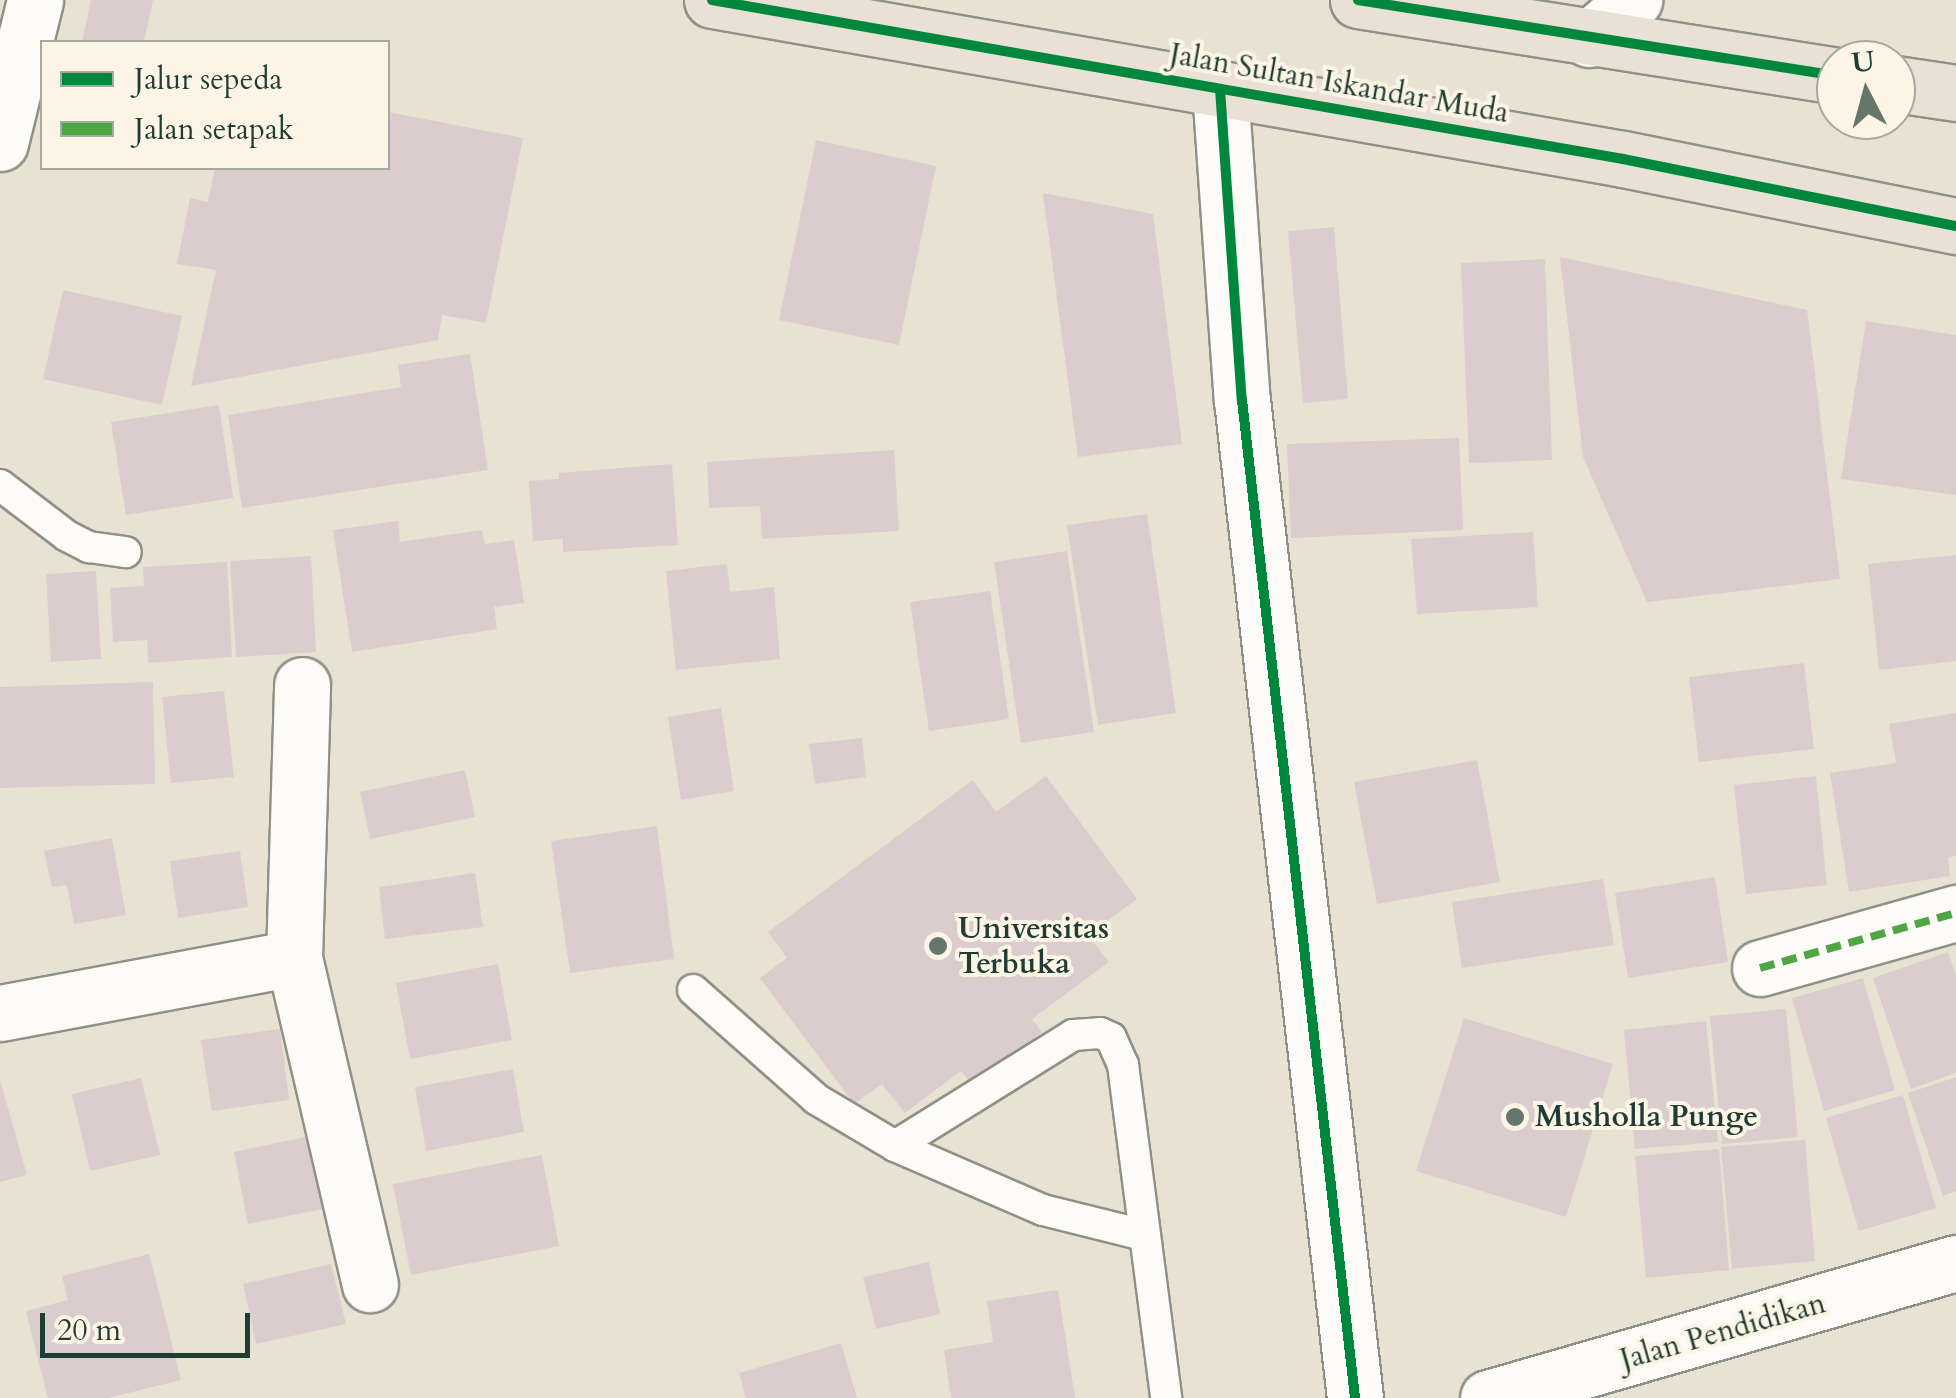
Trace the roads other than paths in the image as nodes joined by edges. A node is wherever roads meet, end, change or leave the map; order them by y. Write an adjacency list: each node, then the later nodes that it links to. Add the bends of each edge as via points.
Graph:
1 (35, 0): 10 (street)
2 (712, 0): 8 (highway, Jalan Sultan Iskandar Muda)
3 (1364, 0): 5 (highway)
4 (1634, 0): 5 (street)
5 (1589, 39): 6 (highway)
6 (1816, 73)
7 (1916, 87): 9 (highway)
8 (1220, 89): 11 (highway, Jalan Sultan Iskandar Muda); 25 (street, via 1242,400)
9 (1956, 93)
10 (0, 143)
11 (1956, 226)
12 (0, 484): 13 (lane, via 67,536)
13 (126, 552)
14 (302, 685): 16 (street)
15 (1956, 912): 17 (street)
16 (294, 958): 19 (street); 23 (street)
17 (1760, 968)
18 (693, 990): 20 (lane, via 816,1099)
19 (0, 1013)
20 (895, 1146): 21 (lane, via 1043,1210); 21 (lane, via 1073,1035 1100,1033 1111,1038 1123,1065)
21 (1143, 1235): 24 (lane)
22 (1956, 1263): 26 (street, Jalan Pendidikan)
23 (370, 1284)
24 (1166, 1398)
25 (1355, 1398)
26 (1488, 1398)

